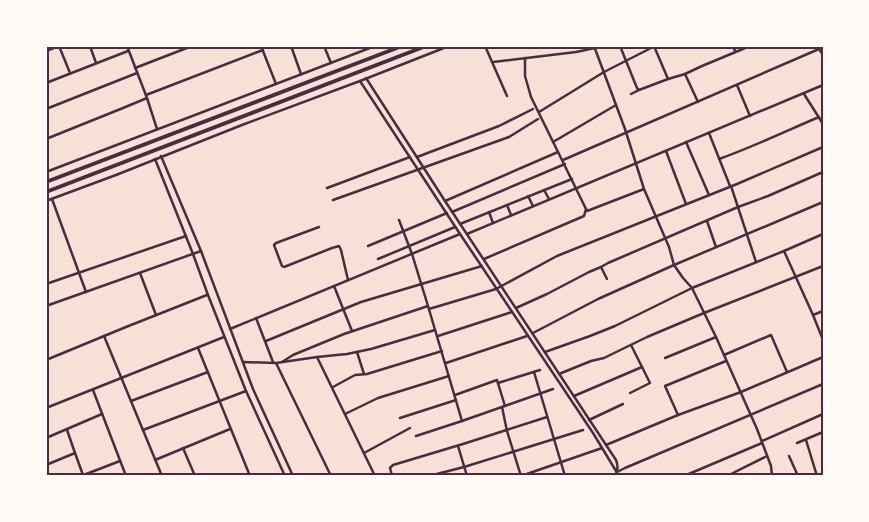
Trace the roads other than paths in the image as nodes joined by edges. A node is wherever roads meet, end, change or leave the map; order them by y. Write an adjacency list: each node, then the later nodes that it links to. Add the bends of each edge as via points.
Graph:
1 (59, 46): 19 (street); 30 (street)
2 (90, 46): 26 (street)
3 (127, 46): 20 (street)
4 (192, 46): 28 (street)
5 (291, 46): 32 (street)
6 (324, 46): 27 (street)
7 (374, 46): 27 (street)
8 (402, 46): 77 (highway)
9 (426, 46): 83 (highway)
10 (449, 46): 34 (street)
11 (485, 46): 25 (street)
12 (620, 46): 24 (street)
13 (655, 46): 24 (street); 35 (street)
14 (733, 46): 21 (street)
15 (750, 46): 21 (street)
16 (595, 47): 23 (street); 29 (street)
17 (262, 48): 38 (street); 44 (street)
18 (818, 48): 22 (street); 39 (street)
19 (46, 51)
20 (128, 51): 26 (street); 28 (street)
21 (735, 52): 33 (street)
22 (823, 55)
23 (525, 58): 25 (street); 50 (street, via 525,76)
24 (625, 60): 29 (street); 41 (street)
25 (493, 62): 45 (street)
26 (96, 63): 30 (street)
27 (331, 63): 32 (street)
28 (135, 68): 31 (street)
29 (604, 72): 47 (street); 50 (street)
30 (70, 73): 37 (street)
31 (137, 73): 44 (street); 48 (street)
32 (301, 74): 38 (street)
33 (685, 74): 35 (street); 46 (street)
34 (366, 78): 36 (street); 66 (street)
35 (668, 79): 41 (street)
36 (360, 81): 64 (street); 65 (street)
37 (46, 83)
38 (276, 84): 55 (street)
39 (737, 85): 46 (street); 51 (street)
40 (823, 85): 43 (street)
41 (639, 90): 42 (street)
42 (631, 94)
43 (804, 94): 51 (street); 52 (street)
44 (147, 96): 55 (street); 58 (street)
45 (507, 96)
46 (698, 102): 56 (street)
47 (616, 105): 56 (street); 59 (street)
48 (46, 109)
49 (533, 110): 66 (street)
50 (539, 112): 59 (street)
51 (750, 116): 57 (street)
52 (819, 117): 54 (street); 68 (street)
53 (538, 119): 72 (street, via 508,137)
54 (823, 124)
55 (157, 130): 74 (street)
56 (626, 132): 69 (street); 70 (street)
57 (709, 133): 60 (street); 68 (street)
58 (46, 139)
59 (554, 142): 63 (street)
60 (686, 142): 62 (street); 84 (street)
61 (823, 147): 78 (street)
62 (666, 151): 70 (street); 92 (street)
63 (558, 152): 69 (street); 90 (street)
64 (162, 156): 67 (street); 119 (street)
65 (410, 157): 73 (street); 79 (street)
66 (417, 157): 72 (street)
67 (154, 159): 86 (street); 113 (street)
68 (719, 159): 78 (street)
69 (563, 160): 71 (street)
70 (636, 163): 80 (street); 82 (street)
71 (565, 164): 76 (street); 97 (street)
72 (423, 167): 73 (street); 90 (street)
73 (418, 169): 88 (street); 99 (street)
74 (46, 172)
75 (823, 172): 95 (street)
76 (572, 178): 80 (street); 81 (street)
77 (46, 182)
78 (731, 186): 84 (street); 95 (street)
79 (327, 188)
80 (576, 188): 87 (street); 96 (street)
81 (544, 190): 85 (street); 87 (street)
82 (644, 190): 96 (street); 101 (street)
83 (46, 192)
84 (709, 195): 92 (street)
85 (528, 196): 93 (street); 94 (street)
86 (52, 199): 89 (street); 129 (street)
87 (549, 199): 94 (street)
88 (333, 200)
89 (46, 201)
90 (445, 201): 97 (street)
91 (823, 202): 111 (street)
92 (686, 204): 101 (street)
93 (507, 205): 98 (street); 100 (street)
94 (533, 206): 100 (street)
95 (738, 207): 103 (street); 111 (street)
96 (586, 210): 123 (street, via 584,216)
97 (452, 212): 105 (street)
98 (489, 212): 104 (street); 105 (street)
99 (447, 213): 106 (street); 108 (street)
100 (511, 215): 104 (street)
101 (656, 216): 114 (street); 136 (street, via 557,256)
102 (399, 220): 108 (street)
103 (707, 221): 114 (street); 117 (street)
104 (493, 222): 110 (street)
105 (460, 224): 110 (street)
106 (455, 226): 109 (street); 116 (street)
107 (319, 227): 133 (street, via 274,245 282,266 339,246)
108 (403, 231): 115 (street); 116 (street)
109 (460, 234): 121 (street); 126 (street)
110 (467, 234): 123 (street)
111 (747, 234): 117 (street); 124 (street)
112 (823, 234): 118 (street)
113 (186, 236): 120 (street); 129 (street)
114 (666, 238): 125 (street); 128 (street)
115 (368, 246)
116 (409, 246): 121 (street); 122 (street)
117 (716, 247): 125 (street)
118 (784, 250): 124 (street); 131 (street)
119 (201, 251): 120 (street); 152 (street)
120 (194, 254): 130 (street); 141 (street)
121 (412, 254): 133 (street); 135 (street)
122 (378, 259)
123 (484, 260): 136 (street)
124 (756, 262): 138 (street)
125 (674, 265): 138 (street); 155 (street)
126 (482, 266): 135 (street); 139 (street)
127 (823, 266): 131 (street)
128 (602, 267): 132 (street); 144 (street)
129 (78, 273): 134 (street); 140 (street)
130 (140, 273): 140 (street); 149 (street)
131 (796, 277): 148 (street); 150 (street)
132 (607, 279)
133 (348, 280): 137 (street)
134 (46, 284)
135 (422, 284): 143 (street); 145 (street)
136 (501, 285): 139 (street); 144 (street)
137 (334, 286): 145 (street); 151 (street)
138 (692, 288): 148 (street); 167 (street, via 615,326)
139 (496, 289): 143 (street); 147 (street)
140 (86, 292): 142 (street)
141 (208, 295): 149 (street); 159 (street)
142 (46, 306)
143 (429, 308): 153 (street); 154 (street)
144 (516, 308): 155 (street)
145 (344, 309): 154 (street); 162 (street)
146 (823, 311): 150 (street)
147 (512, 312): 157 (street); 158 (street)
148 (704, 313): 160 (street); 163 (street)
149 (156, 315): 156 (street)
150 (813, 315): 161 (street)
151 (256, 318): 152 (street); 162 (street)
152 (230, 329): 174 (street)
153 (436, 330): 157 (street); 166 (street)
154 (352, 331): 175 (street)
155 (532, 334): 167 (street)
156 (104, 336): 172 (street); 186 (street)
157 (438, 336): 165 (street)
158 (528, 336): 177 (street); 230 (street)
159 (224, 337): 164 (street); 192 (street)
160 (716, 337): 168 (street); 171 (street)
161 (823, 340)
162 (266, 341): 176 (street)
163 (631, 345): 178 (street); 184 (street)
164 (198, 348): 180 (street); 186 (street)
165 (442, 351): 177 (street); 183 (street)
166 (357, 352): 169 (street); 183 (street)
167 (544, 352): 184 (street)
168 (724, 356): 173 (street); 182 (street, via 771,335)
169 (317, 357): 175 (street); 189 (street)
170 (823, 357): 182 (street)
171 (665, 358)
172 (46, 360)
173 (726, 360): 193 (street); 208 (street, via 665,386)
174 (243, 362): 176 (street); 248 (street)
175 (281, 362): 176 (street)
176 (274, 363): 249 (street)
177 (446, 363): 185 (street)
178 (642, 367): 195 (street, via 650,383); 197 (street)
179 (540, 370): 181 (street)
180 (208, 372): 199 (street); 200 (street)
181 (534, 372): 187 (street); 194 (street)
182 (788, 372): 193 (street)
183 (364, 374): 189 (street)
184 (559, 374): 197 (street)
185 (449, 376): 196 (street); 206 (street, via 378,398)
186 (122, 378): 191 (street); 199 (street)
187 (498, 383): 196 (street, via 498,380); 202 (street)
188 (823, 384): 209 (street)
189 (332, 387): 206 (street)
190 (553, 389): 194 (street)
191 (92, 390): 204 (street); 205 (street)
192 (246, 391): 200 (street); 247 (street)
193 (741, 392): 208 (street); 209 (street)
194 (540, 393): 202 (street); 210 (street)
195 (630, 393)
196 (455, 395): 198 (street)
197 (574, 396): 212 (street)
198 (456, 400): 211 (street); 213 (street)
199 (131, 401): 217 (street)
200 (219, 401): 214 (street); 217 (street)
201 (623, 404): 212 (street)
202 (505, 406): 203 (street)
203 (502, 407): 213 (street); 219 (street)
204 (46, 408)
205 (102, 414): 216 (street); 237 (street)
206 (345, 414): 233 (street)
207 (823, 414): 225 (street)
208 (678, 415): 227 (street)
209 (751, 415): 225 (street); 241 (street)
210 (547, 417): 219 (street); 223 (street)
211 (400, 418)
212 (589, 420): 227 (street)
213 (462, 421): 221 (street)
214 (230, 428): 229 (street); 246 (street)
215 (410, 428): 233 (street)
216 (66, 429): 222 (street); 232 (street)
217 (143, 430): 236 (street)
218 (582, 430): 223 (street)
219 (507, 431): 228 (street); 231 (street)
220 (823, 432): 224 (street)
221 (416, 436)
222 (46, 438)
223 (554, 439): 231 (street); 238 (street)
224 (806, 440): 226 (street); 260 (street)
225 (762, 442): 234 (street); 256 (street)
226 (797, 443)
227 (606, 445): 241 (street, via 618,464)
228 (458, 446): 240 (street); 251 (street, via 393,465 390,468)
229 (183, 448): 236 (street); 245 (street)
230 (602, 448): 238 (street); 241 (street)
231 (514, 452): 240 (street); 254 (street)
232 (75, 453): 239 (street); 242 (street)
233 (364, 453): 250 (street)
234 (767, 456): 257 (street); 258 (street)
235 (789, 456): 259 (street)
236 (155, 460): 244 (street)
237 (120, 461): 242 (street); 243 (street)
238 (561, 462): 254 (street); 255 (street)
239 (46, 465)
240 (464, 466): 252 (street); 253 (street)
241 (616, 474)
242 (82, 475)
243 (126, 476)
244 (162, 476)
245 (195, 476)
246 (250, 476)
247 (285, 476)
248 (293, 476)
249 (331, 476)
250 (375, 476)
251 (392, 476)
252 (429, 476)
253 (467, 476)
254 (521, 476)
255 (565, 476)
256 (684, 476)
257 (727, 476)
258 (772, 476)
259 (798, 476)
260 (817, 476)

